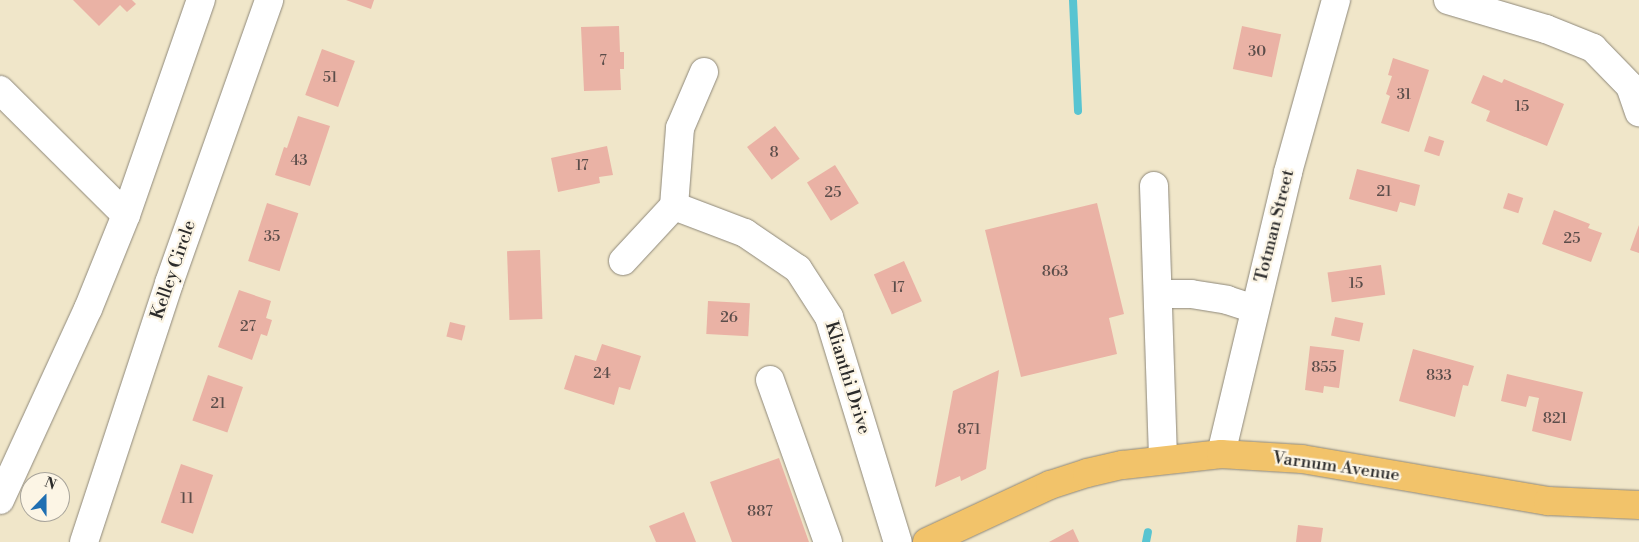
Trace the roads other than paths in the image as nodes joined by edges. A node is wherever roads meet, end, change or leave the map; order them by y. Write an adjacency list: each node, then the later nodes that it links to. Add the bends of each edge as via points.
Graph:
1 (201, 0): 10 (street)
2 (269, 0): 19 (street, Kelley Circle, via 169,283)
3 (1336, 0): 13 (street, Totman Street, via 1288,172)
4 (1448, 0): 7 (street, via 1546,29 1592,48 1630,86)
5 (704, 72): 9 (street, via 680,128)
6 (0, 90): 10 (street)
7 (1639, 112)
8 (1154, 186): 12 (street)
9 (674, 206): 11 (street); 21 (street, Klianthi Drive, via 745,233 798,269 829,316)
10 (126, 215): 17 (street, via 88,309)
11 (623, 262)
12 (1158, 294): 13 (street, via 1190,294); 16 (street)
13 (1255, 309): 15 (street, Totman Street)
14 (770, 380): 20 (street)
15 (1221, 454): 16 (main road, Varnum Avenue); 18 (main road, Varnum Avenue, via 1302,459 1548,501)
16 (1163, 459): 22 (main road, Varnum Avenue, via 1123,465 1050,485)
17 (0, 500)
18 (1639, 506)
19 (84, 542)
20 (828, 542)
21 (898, 542)
22 (927, 542)

